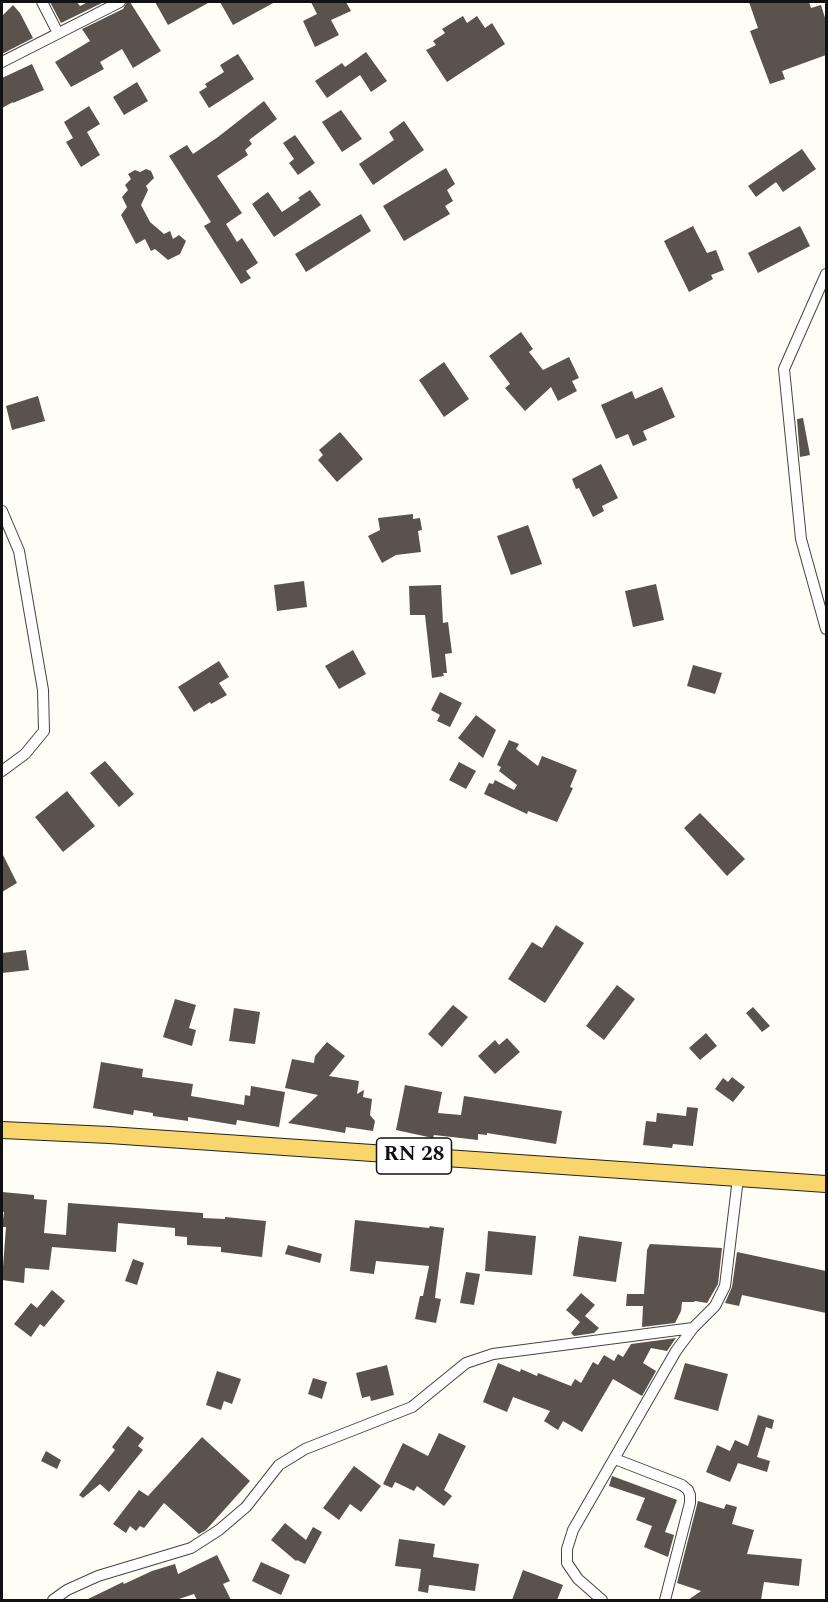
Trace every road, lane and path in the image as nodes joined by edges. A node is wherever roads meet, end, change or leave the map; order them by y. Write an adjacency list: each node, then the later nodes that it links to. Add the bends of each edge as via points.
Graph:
1 (42, 2): 3 (street)
2 (120, 2): 3 (street)
3 (58, 33): 4 (street)
4 (2, 62)
5 (826, 274): 7 (street, via 784,369 801,539)
6 (2, 511): 8 (street, via 19,551 43,690 44,731 25,754)
7 (826, 629)
8 (2, 771)
9 (2, 1130): 10 (main road, RN 28)
10 (738, 1178): 11 (main road, RN 28); 12 (street, via 725,1286 715,1306)
11 (826, 1184)
12 (693, 1328): 13 (street); 14 (street, via 493,1354 466,1363 412,1407 305,1449 279,1465 246,1507 191,1548 98,1576)
13 (615, 1459): 15 (street, via 573,1530 567,1549 567,1563 578,1579); 16 (street, via 682,1485 690,1495)
14 (53, 1600)
15 (602, 1600)
16 (665, 1600)

